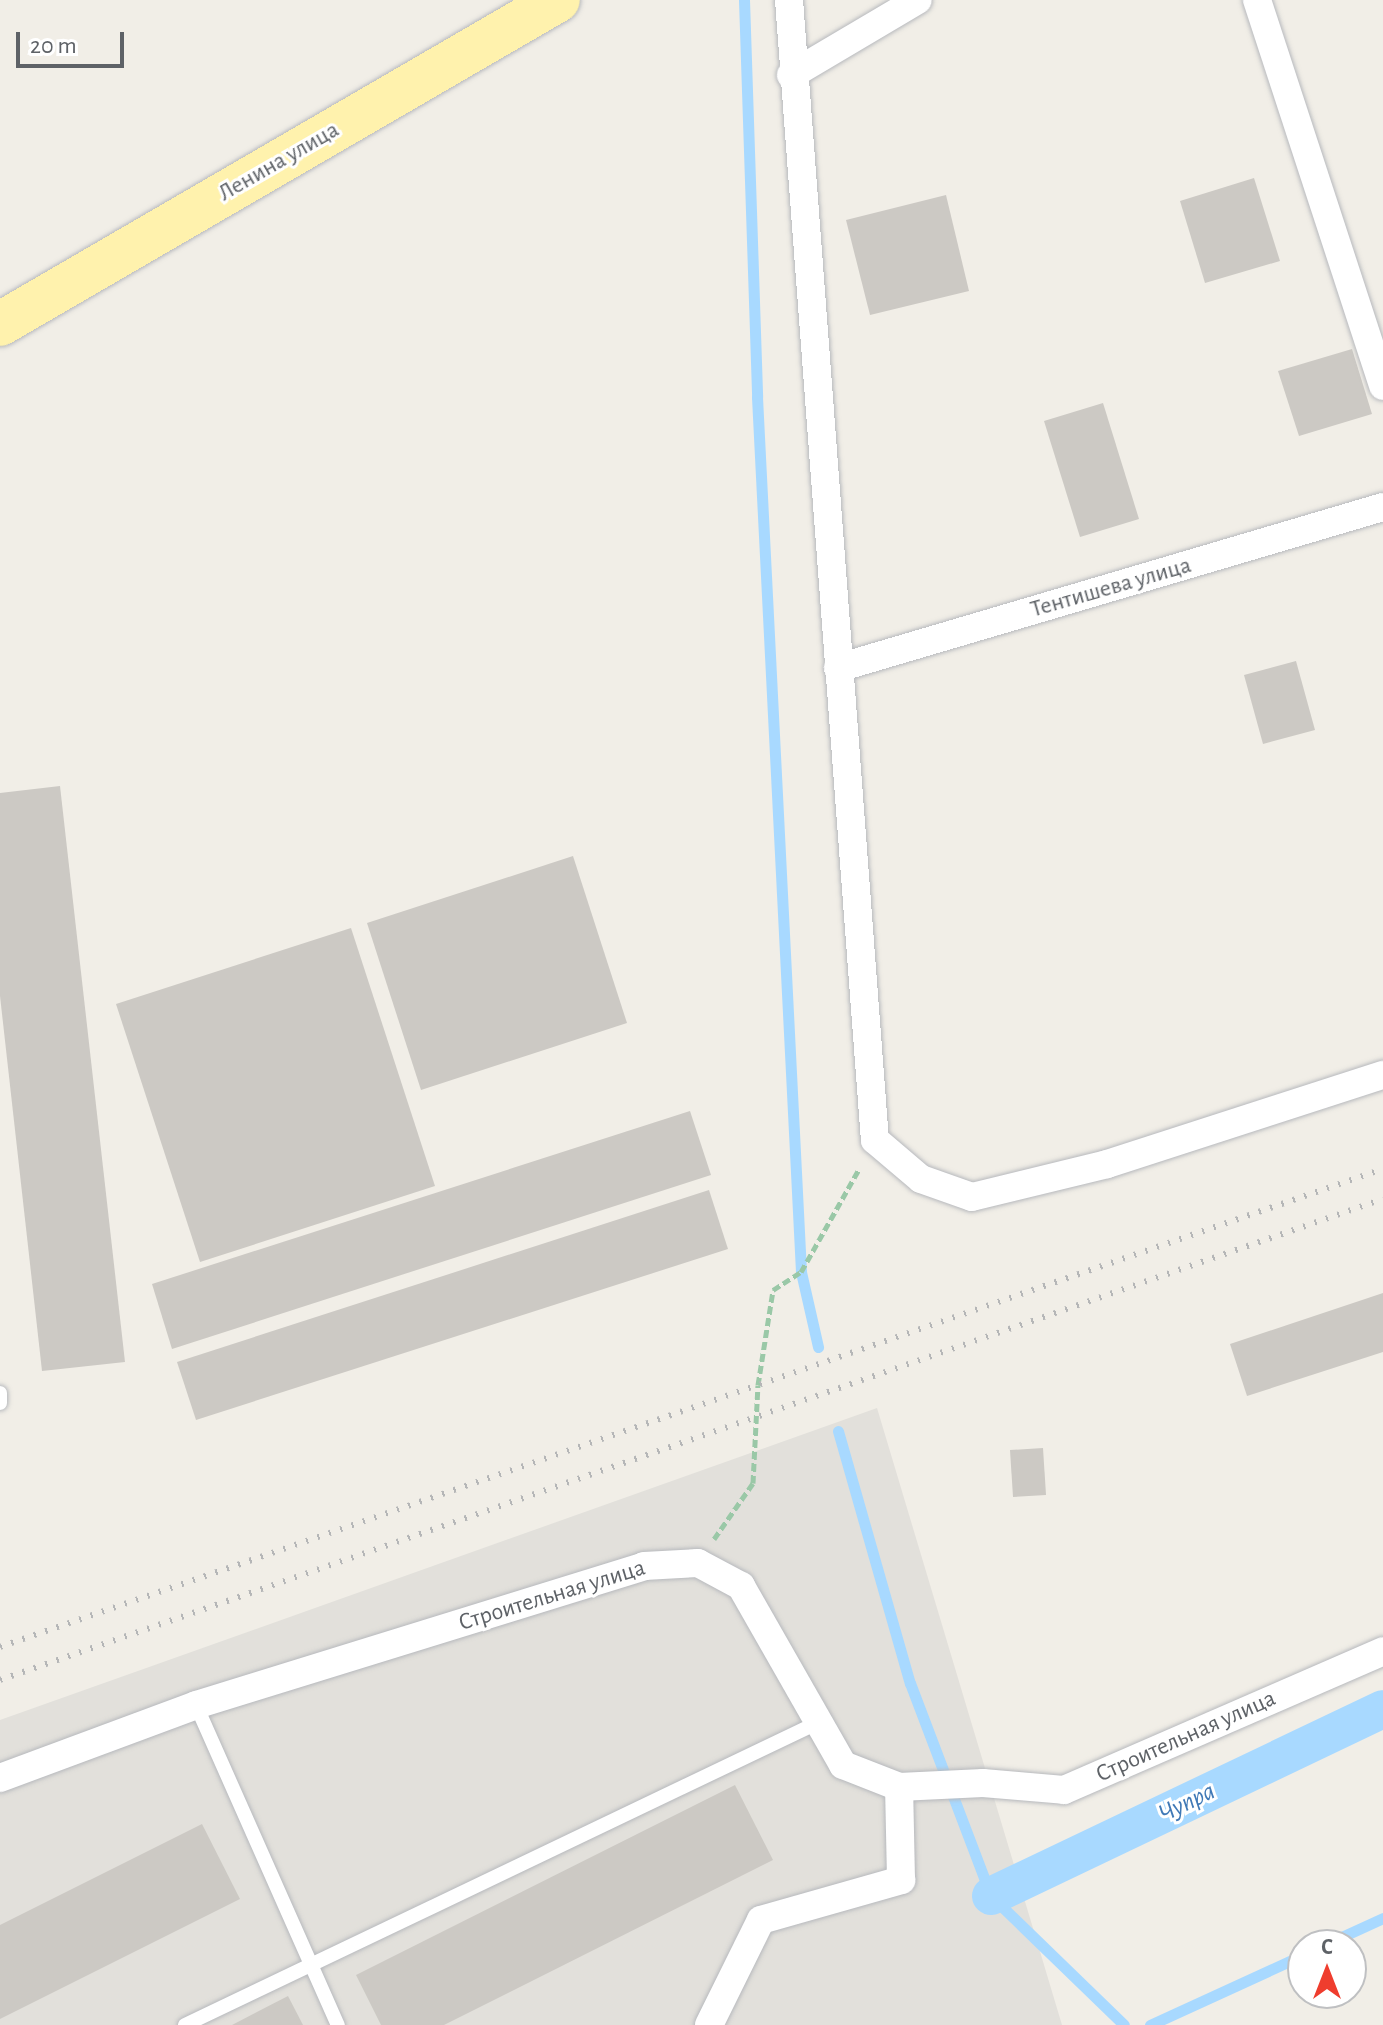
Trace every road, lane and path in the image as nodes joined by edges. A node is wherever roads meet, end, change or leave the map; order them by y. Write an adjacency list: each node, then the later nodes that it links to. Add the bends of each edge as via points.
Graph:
1 (558, 0): 6 (main road, Ленина улица)
2 (789, 0): 5 (street)
3 (918, 0): 5 (street)
4 (1257, 0): 7 (street)
5 (791, 75): 9 (street)
6 (0, 324)
7 (1383, 386)
8 (1383, 507): 9 (street, Тентишева улица)
9 (838, 668): 11 (street)
10 (1383, 1075): 11 (street, via 1107,1164 972,1197 921,1179)
11 (875, 1140): 14 (path, via 801,1272 773,1290 758,1385 753,1483)
12 (0, 1393): 13 (lane)
13 (0, 1403)
14 (698, 1563): 16 (street, Строительная улица, via 644,1566); 17 (street, via 741,1586)
15 (1383, 1651): 19 (street, Строительная улица, via 1064,1790 983,1783)
16 (196, 1705): 18 (street, Строительная улица); 20 (lane)
17 (819, 1722): 19 (street, via 843,1765); 20 (lane)
18 (0, 1778)
19 (899, 1787): 23 (street, via 901,1880 761,1920)
20 (310, 1962): 21 (lane); 22 (lane)
21 (185, 2025)
22 (338, 2025)
23 (709, 2025)

